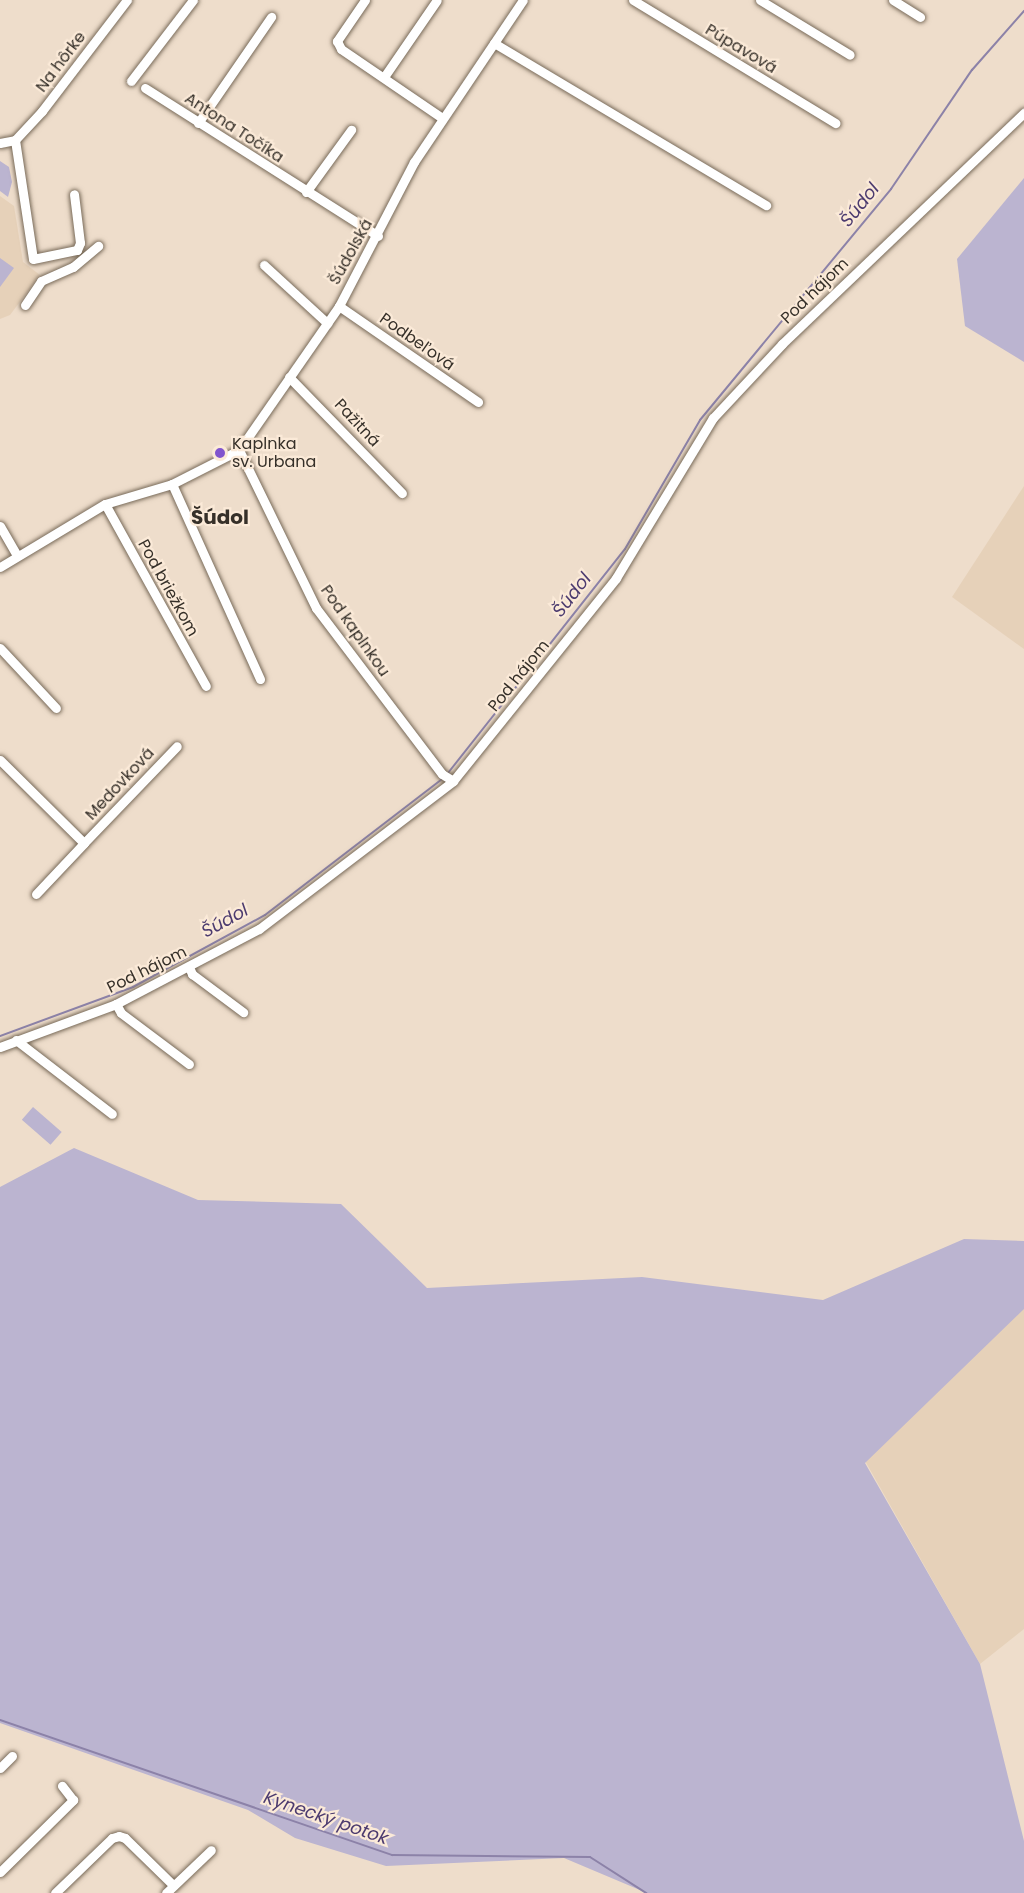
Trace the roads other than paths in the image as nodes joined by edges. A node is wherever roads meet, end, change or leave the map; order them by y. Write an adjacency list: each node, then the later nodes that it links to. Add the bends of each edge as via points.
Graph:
1 (127, 0): 21 (street, Na hôrke, via 51,100)
2 (193, 0): 14 (street)
3 (365, 0): 13 (street, via 337,41 341,49)
4 (437, 0): 13 (street)
5 (523, 0): 11 (street, Šúdolská)
6 (633, 0): 19 (street, Púpavová)
7 (760, 0): 12 (street)
8 (892, 0): 10 (street)
9 (271, 17): 18 (street)
10 (920, 17)
11 (494, 43): 17 (street, Šúdolská); 25 (street)
12 (850, 55)
13 (384, 77): 17 (street)
14 (131, 81)
15 (145, 88): 18 (street, Antona Točíka)
16 (1024, 113): 49 (street, Pod hájom, via 782,344 713,418 616,578)
17 (442, 118): 26 (street, Šúdolská, via 414,162)
18 (198, 123): 23 (street, Antona Točíka)
19 (835, 123)
20 (351, 130): 23 (street)
21 (15, 140): 22 (street); 28 (street, via 33,259)
22 (0, 143)
23 (306, 192): 26 (street, Antona Točíka)
24 (74, 194): 28 (street, via 80,243)
25 (766, 205)
26 (378, 236): 32 (street, Šúdolská)
27 (98, 246): 29 (street)
28 (77, 250): 29 (street)
29 (84, 258): 31 (street, via 73,267 41,280)
30 (264, 265): 33 (street)
31 (25, 305)
32 (339, 306): 33 (street, Šúdolská); 35 (street, Podbeľová)
33 (327, 323): 34 (street, Šúdolská)
34 (289, 377): 36 (street, Šúdolská); 38 (street, Pažitná)
35 (477, 402)
36 (239, 450): 37 (street, Šúdolská); 49 (street, Pod kaplnkou, via 316,608)
37 (172, 484): 39 (street, Šúdolská); 44 (street)
38 (402, 493)
39 (105, 504): 41 (street, Šúdolská); 45 (street, Pod briežkom)
40 (0, 526): 41 (street)
41 (17, 556): 42 (street, Šúdolská)
42 (0, 567)
43 (0, 648): 46 (street)
44 (260, 679)
45 (206, 686)
46 (56, 708)
47 (177, 746): 50 (street, Medovková)
48 (0, 760): 50 (street, Medovková)
49 (448, 778): 52 (street, Pod hájom, via 411,816 259,929)
50 (84, 843): 51 (street, Medovková)
51 (36, 894)
52 (189, 967): 53 (street, Pod hájom); 54 (street, via 192,974)
53 (116, 1004): 55 (street, Pod hájom); 57 (street, via 121,1013)
54 (243, 1012)
55 (16, 1040): 56 (street, Pod hájom); 58 (street)
56 (0, 1047)
57 (189, 1064)
58 (112, 1114)
59 (12, 1756): 60 (street)
60 (0, 1768)
61 (62, 1786): 63 (street, via 73,1800)
62 (211, 1850): 64 (street)
63 (0, 1872)
64 (173, 1886): 65 (street, via 119,1836 112,1838); 66 (street)
65 (55, 1893)
66 (166, 1893)

